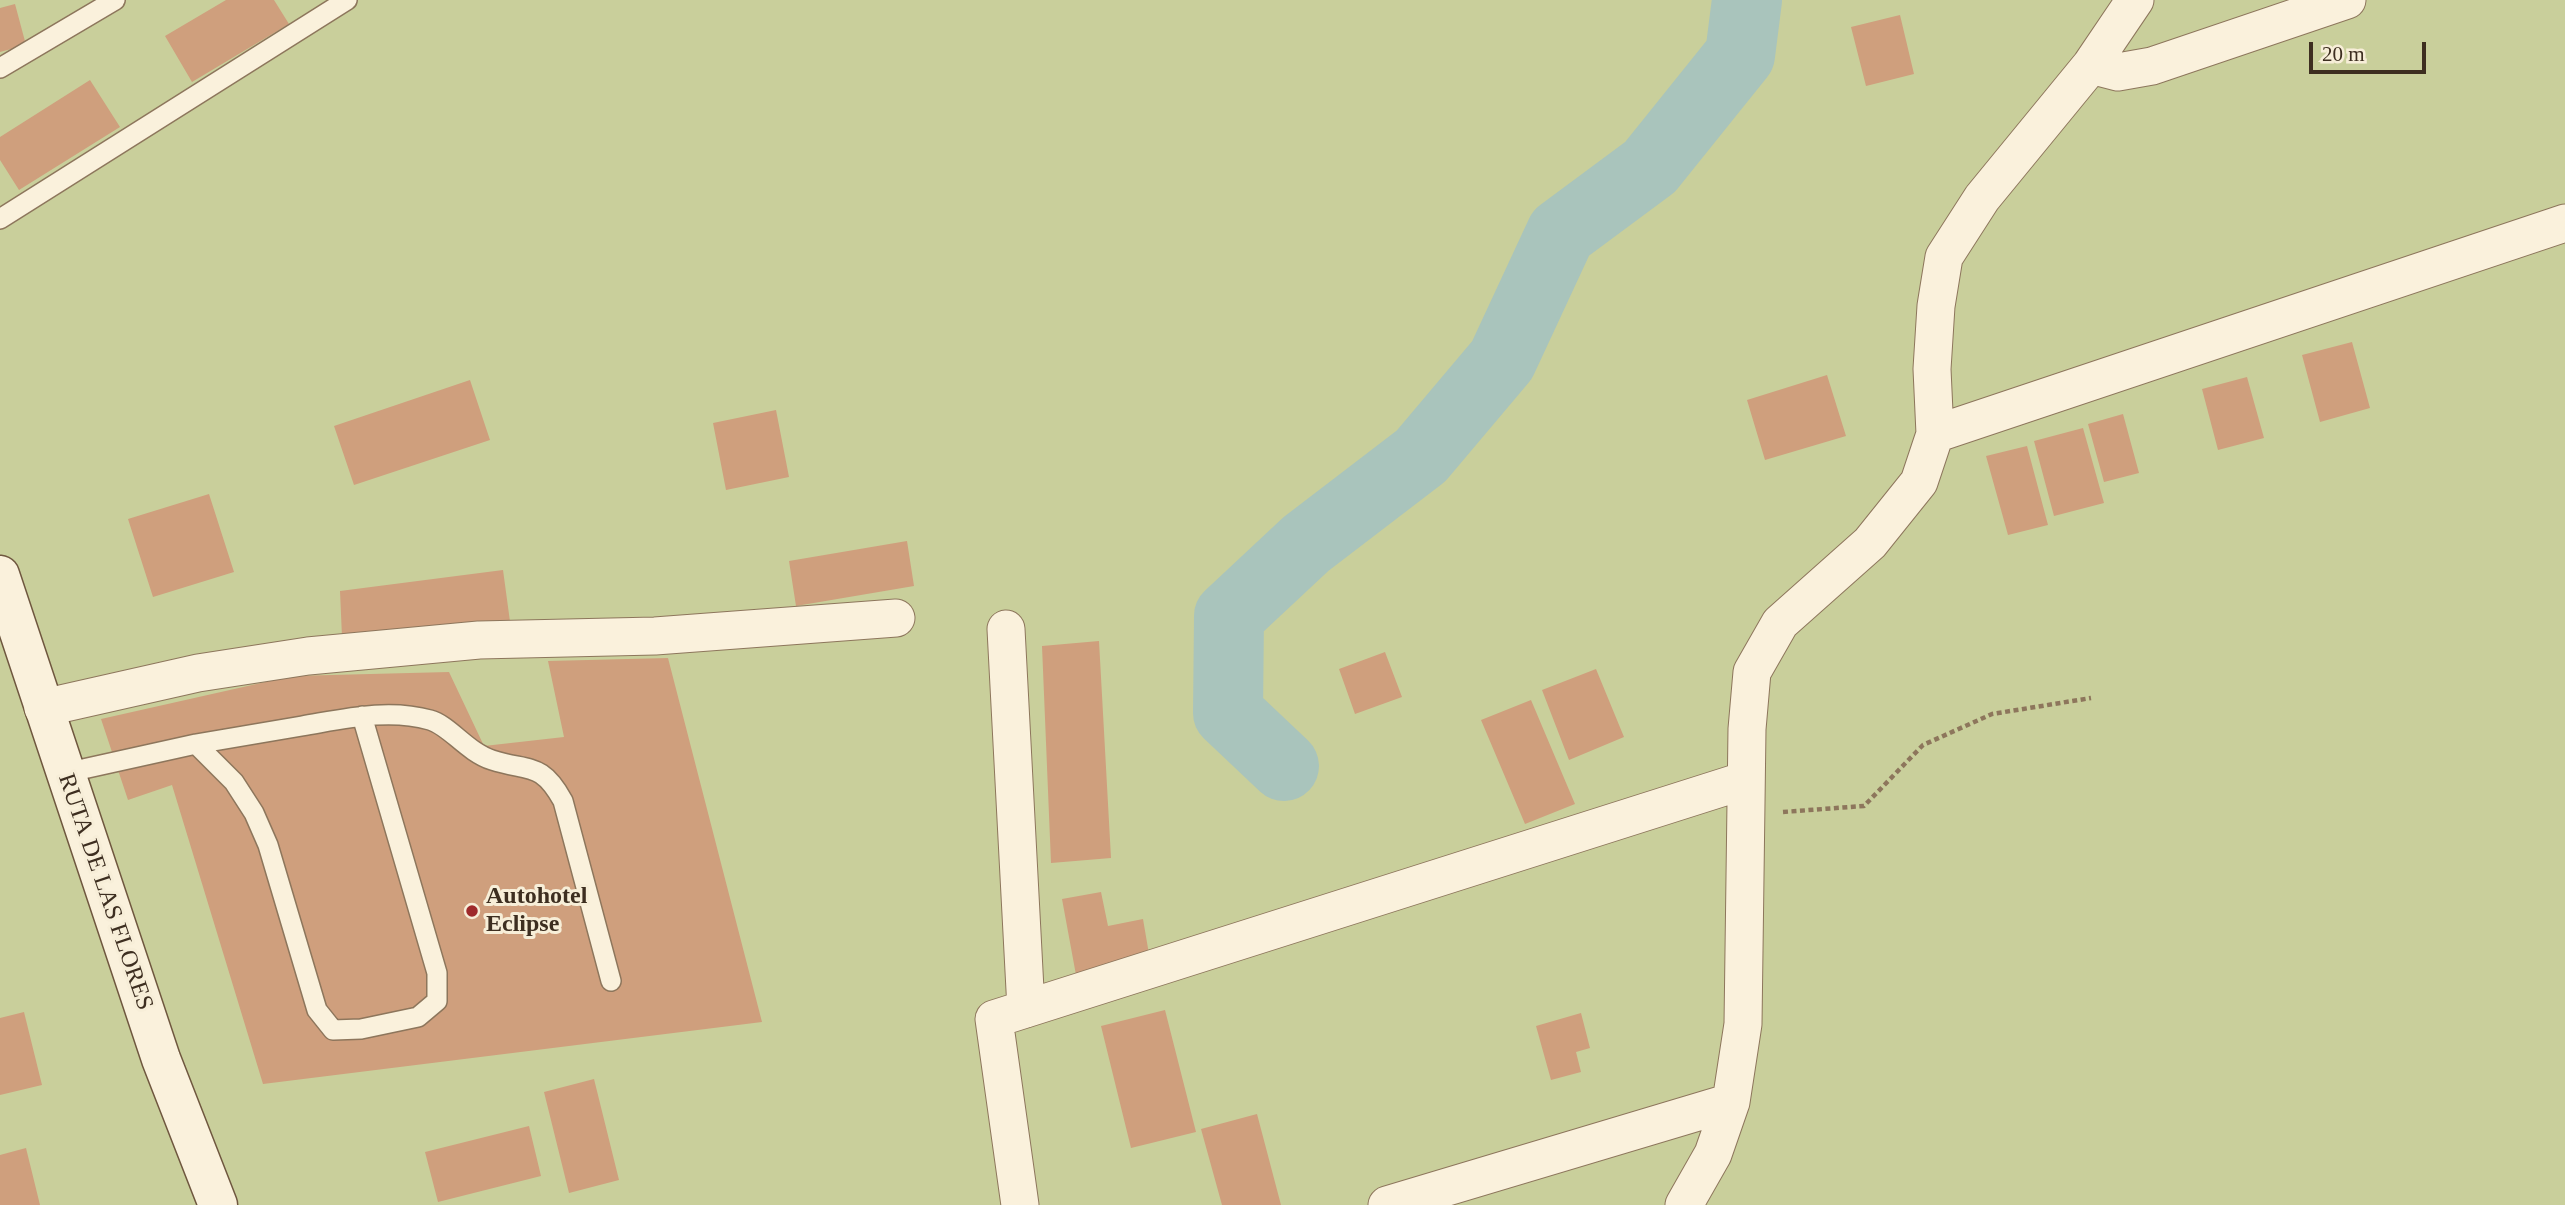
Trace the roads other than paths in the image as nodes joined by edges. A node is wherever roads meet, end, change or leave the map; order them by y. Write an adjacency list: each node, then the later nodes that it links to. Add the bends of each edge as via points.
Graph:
1 (114, 0): 6 (lane)
2 (347, 0): 7 (lane)
3 (2134, 0): 5 (street)
4 (2347, 0): 5 (street, via 2152,66 2118,72)
5 (2091, 65): 9 (street, via 1982,198 1944,257 1932,369)
6 (0, 68)
7 (0, 219)
8 (2565, 223): 9 (street)
9 (1935, 434): 17 (street, via 1919,482 1870,543 1780,623 1752,672)
10 (0, 575): 13 (main road, RUTA DE LAS FLORES)
11 (896, 618): 13 (street, via 655,636 479,640 321,655 198,673)
12 (1006, 629): 19 (street)
13 (43, 708): 16 (main road, RUTA DE LAS FLORES)
14 (362, 716): 15 (lane); 15 (lane, via 438,982 437,1001 418,1017 361,1030 333,1030 317,1010 268,845 254,813 234,782); 18 (lane, via 406,714 434,721 470,751 492,761 530,768 552,781 562,801)
15 (196, 744): 16 (lane)
16 (65, 773): 21 (main road, RUTA DE LAS FLORES, via 161,1059)
17 (1746, 797): 19 (street); 20 (street, via 1743,1024)
18 (611, 981)
19 (1026, 1009): 22 (street, via 994,1019)
20 (1731, 1102): 23 (street); 24 (street, via 1713,1154)
21 (218, 1205)
22 (1020, 1205)
23 (1387, 1205)
24 (1684, 1205)

